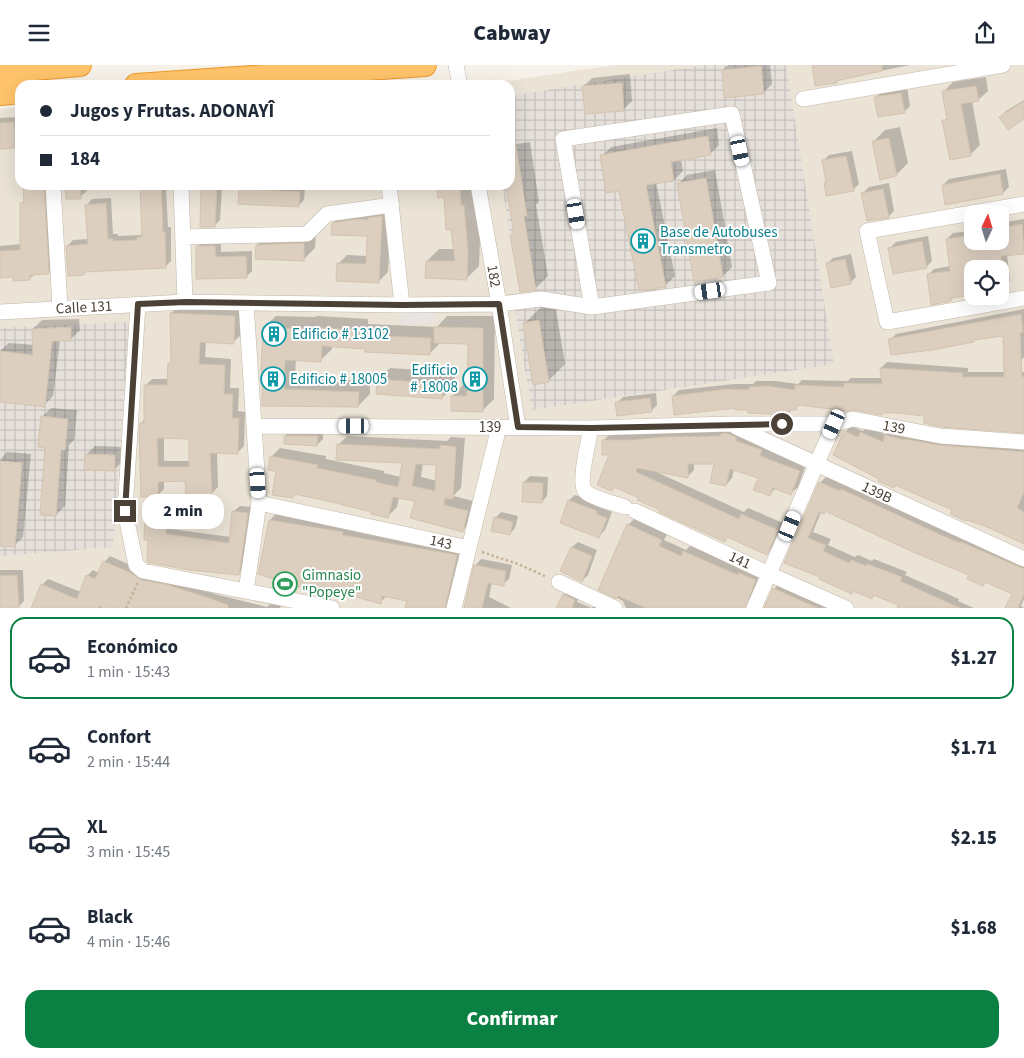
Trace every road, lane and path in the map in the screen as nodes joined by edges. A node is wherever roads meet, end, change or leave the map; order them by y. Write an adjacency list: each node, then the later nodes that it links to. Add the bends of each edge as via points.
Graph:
1 (80, 65): 5 (highway)
2 (425, 65): 6 (highway)
3 (456, 65): 7 (street)
4 (1003, 65): 10 (street)
5 (0, 71)
6 (208, 80)
7 (459, 80)
8 (15, 93): 9 (highway)
9 (0, 94)
10 (803, 99)
11 (53, 190): 25 (street)
12 (181, 190): 17 (street)
13 (390, 190): 16 (street)
14 (479, 190): 22 (street, 182)
15 (1024, 204): 18 (street, via 867,231 886,322)
16 (392, 205): 17 (street, via 326,214 307,234); 23 (street)
17 (183, 237): 19 (street)
18 (1024, 297)
19 (186, 302): 20 (street, Calle 131); 21 (street, Calle 131)
20 (246, 303): 23 (street, Calle 131); 29 (street)
21 (138, 304): 25 (street, Calle 131); 38 (street, via 125,511)
22 (499, 304): 23 (street, Calle 131); 24 (street, Calle 131, via 541,299); 31 (street, 182)
23 (402, 305)
24 (592, 307): 24 (street, Calle 131, via 563,139 732,114 769,283)
25 (60, 308): 26 (street, Calle 131)
26 (0, 312)
27 (730, 424): 28 (street, 139); 32 (street, 139); 34 (street, 139B)
28 (834, 424): 33 (street, 139, via 853,419 940,436); 34 (street)
29 (254, 426): 30 (street, 139); 35 (street)
30 (499, 427): 31 (street, 139); 36 (street)
31 (518, 427): 32 (street, 139)
32 (591, 428): 39 (street, 141, via 583,475 584,490)
33 (1024, 442)
34 (817, 463): 37 (street, 139B); 39 (street)
35 (259, 503): 36 (street, 143); 41 (street)
36 (469, 548): 40 (path, 143); 44 (street)
37 (1024, 559)
38 (140, 568): 41 (street); 42 (path)
39 (769, 574): 46 (street); 47 (street, 141)
40 (559, 582): 45 (street)
41 (246, 591): 43 (street)
42 (126, 608)
43 (332, 608)
44 (454, 608)
45 (615, 608)
46 (754, 608)
47 (846, 608)

